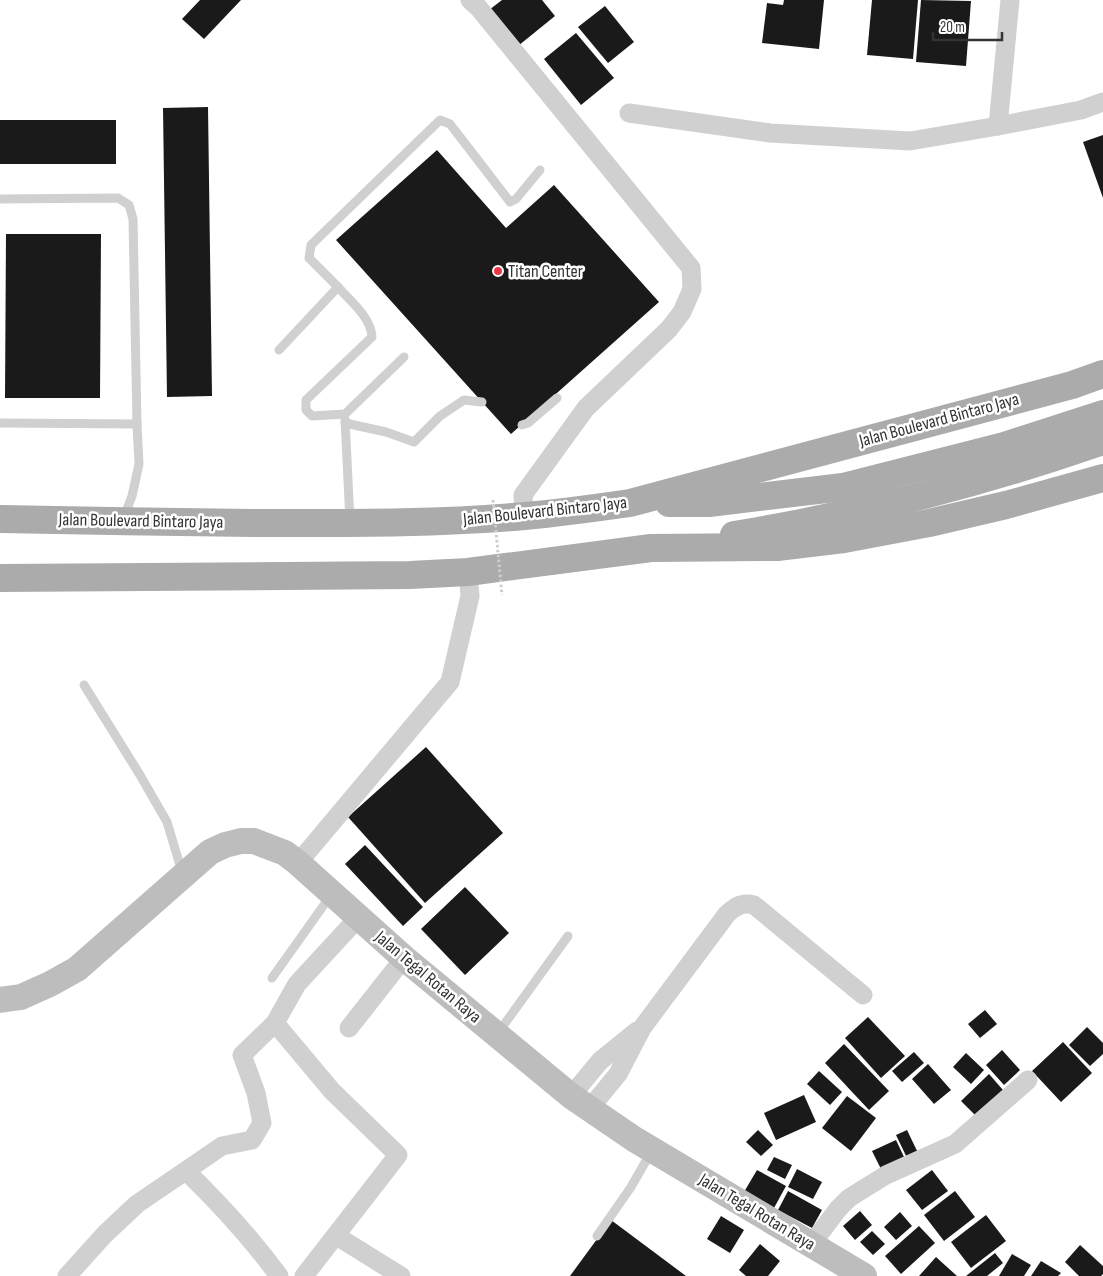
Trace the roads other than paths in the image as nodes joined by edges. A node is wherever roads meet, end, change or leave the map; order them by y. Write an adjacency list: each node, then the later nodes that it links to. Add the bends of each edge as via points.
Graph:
1 (470, 0): 22 (street, via 691,268 692,288 682,312 669,329 586,408 523,495)
2 (1010, 0): 5 (street)
3 (1103, 102): 5 (street, via 1081,110)
4 (629, 113): 5 (street, via 770,133 910,141)
5 (998, 126)
6 (540, 170): 8 (lane, via 510,202 450,124 440,120 312,245 309,258)
7 (0, 199): 17 (lane, via 118,198 129,205)
8 (338, 287): 9 (lane); 15 (lane, via 368,321 372,337 306,400 306,410 312,416)
9 (279, 350)
10 (404, 357): 15 (lane)
11 (1103, 374): 21 (main road, Jalan Boulevard Bintaro Jaya)
12 (557, 398): 18 (lane, via 528,423)
13 (482, 402): 15 (lane, via 464,400 440,416 414,442)
14 (1103, 414): 21 (main road, via 1004,446 843,487 708,503)
15 (345, 418): 25 (lane)
16 (0, 423): 17 (lane)
17 (137, 424): 24 (lane, via 139,464)
18 (522, 424)
19 (1103, 441): 26 (main road, via 972,481 836,515)
20 (1103, 478): 26 (main road, via 939,521 844,539 777,547)
21 (630, 503): 22 (main road, Jalan Boulevard Bintaro Jaya)
22 (524, 516): 25 (main road, Jalan Boulevard Bintaro Jaya)
23 (0, 519): 24 (main road, Jalan Boulevard Bintaro Jaya)
24 (122, 522): 25 (main road, Jalan Boulevard Bintaro Jaya)
25 (350, 524)
26 (651, 548): 27 (main road)
27 (468, 572): 28 (main road); 30 (street, via 470,596 450,682)
28 (0, 578)
29 (84, 685): 31 (lane, via 167,822)
30 (298, 863): 31 (main road, Jalan Tegal Rotan Raya, via 274,848 254,841 241,841 210,852); 32 (main road, Jalan Tegal Rotan Raya)
31 (183, 876): 38 (main road, Jalan Tegal Rotan Raya, via 77,969 21,997)
32 (332, 893): 33 (main road, Jalan Tegal Rotan Raya); 36 (lane)
33 (358, 918): 35 (main road, Jalan Tegal Rotan Raya); 39 (street, via 297,984)
34 (568, 936): 41 (lane)
35 (404, 958): 40 (street); 41 (main road, Jalan Tegal Rotan Raya)
36 (272, 978)
37 (863, 995): 43 (street, via 754,905 737,905 642,1028 618,1074)
38 (0, 1000)
39 (275, 1023): 45 (street, via 242,1055 256,1093 262,1123 252,1140 222,1146); 46 (street, via 332,1091 398,1155)
40 (349, 1028)
41 (496, 1035): 43 (main road, Jalan Tegal Rotan Raya)
42 (1028, 1080): 48 (street, via 955,1144 886,1175 849,1198)
43 (580, 1102): 44 (main road, Jalan Tegal Rotan Raya)
44 (652, 1150): 47 (lane); 48 (main road, Jalan Tegal Rotan Raya)
45 (186, 1171): 49 (street, via 137,1204); 50 (street, via 220,1204)
46 (337, 1234): 51 (street); 52 (street)
47 (597, 1236)
48 (811, 1245): 53 (main road, Jalan Tegal Rotan Raya)
49 (67, 1276)
50 (279, 1276)
51 (304, 1276)
52 (401, 1276)
53 (864, 1276)

